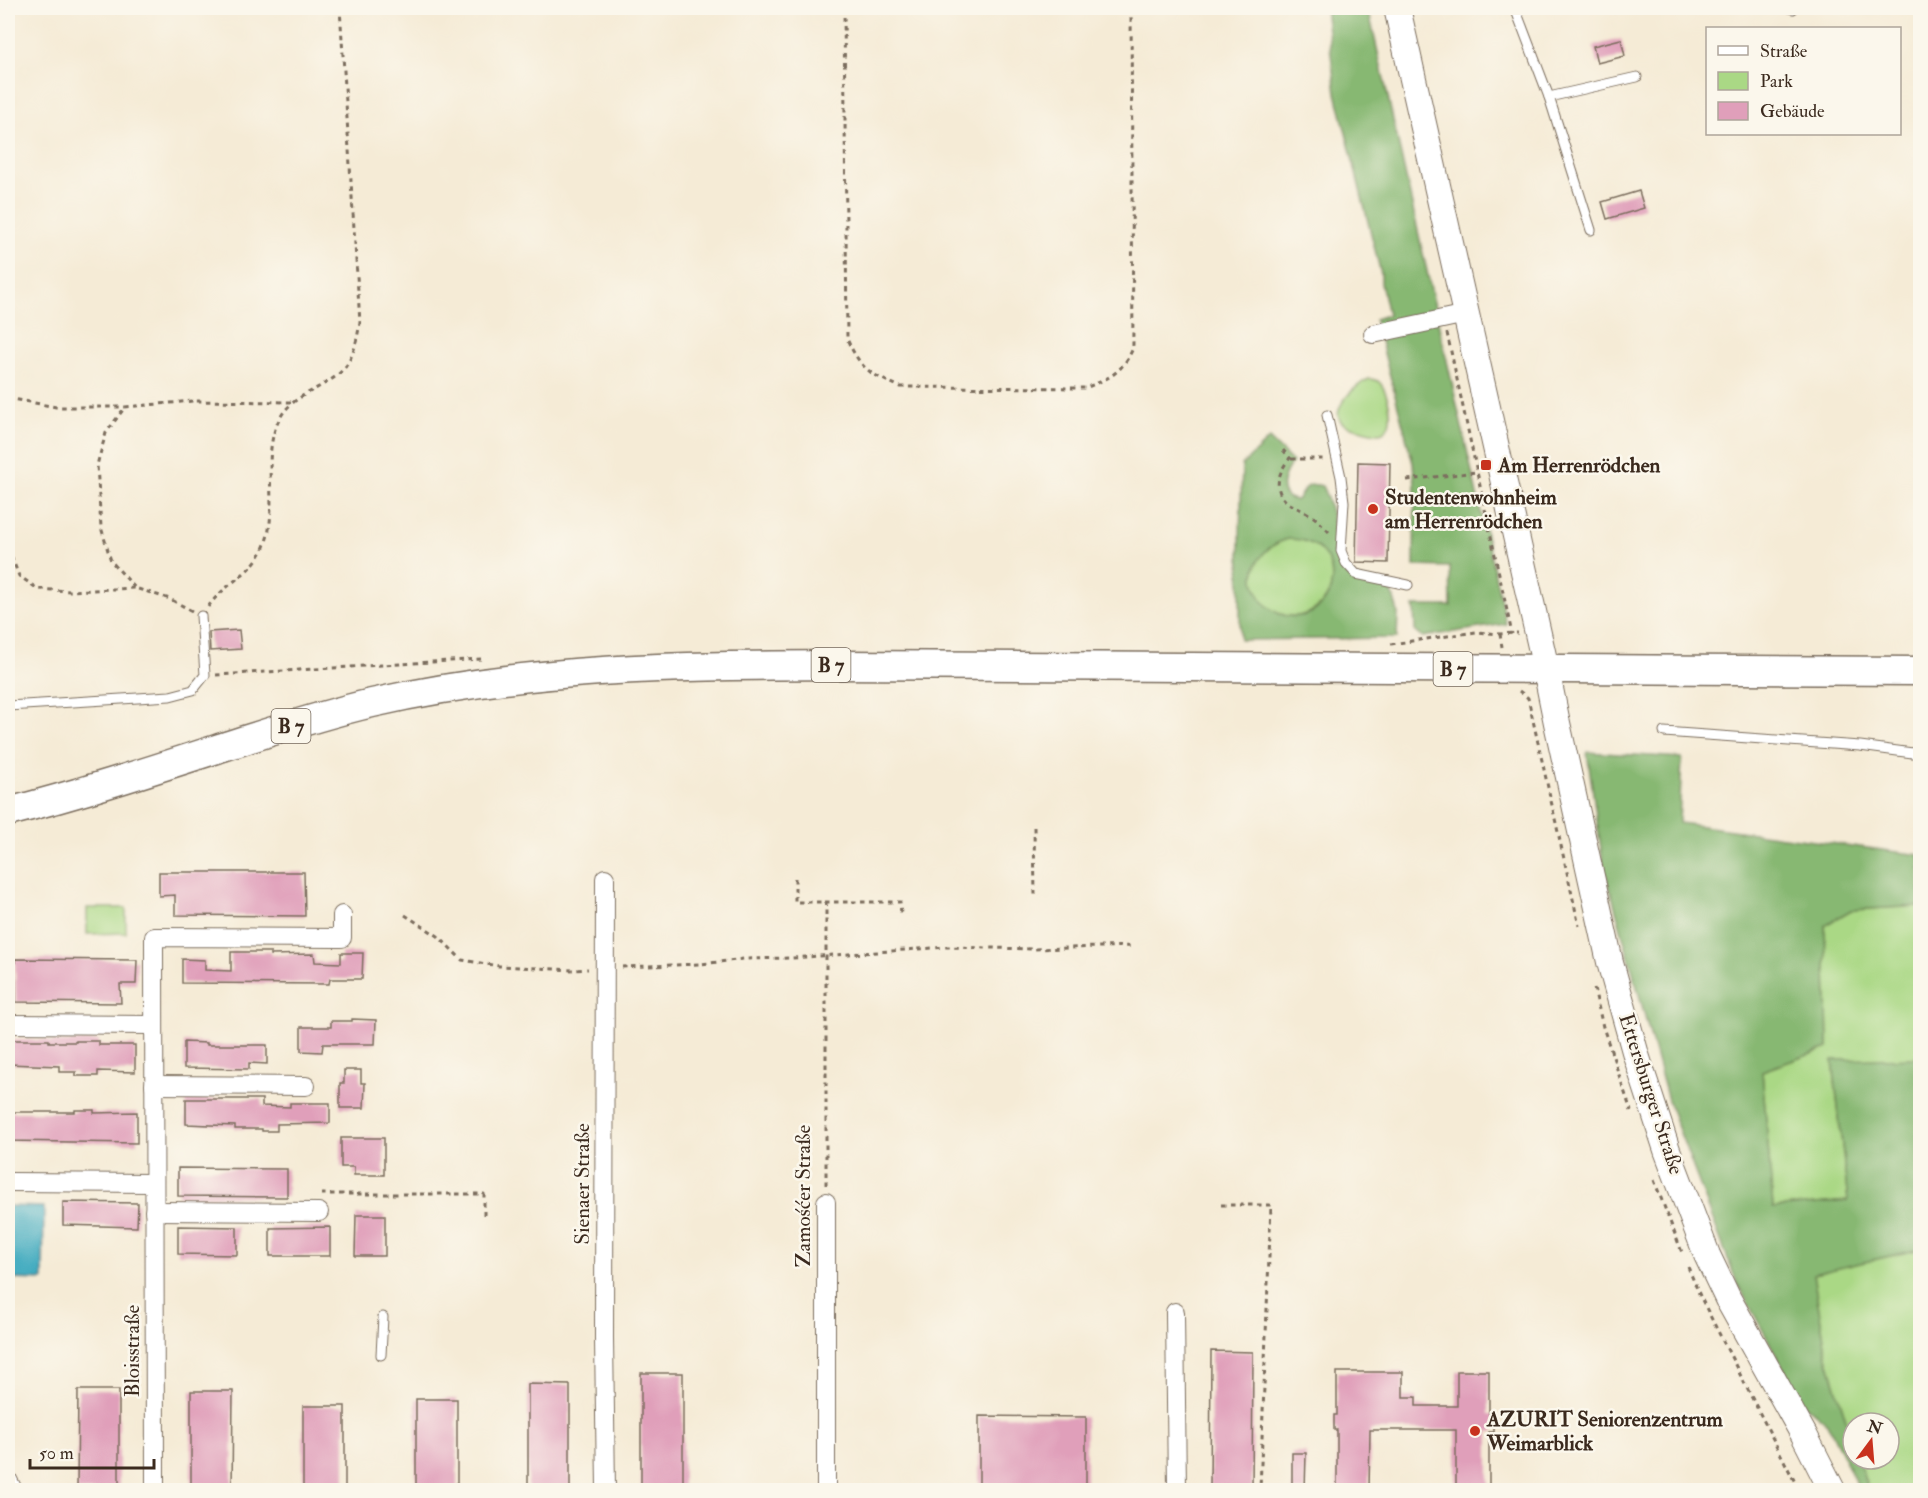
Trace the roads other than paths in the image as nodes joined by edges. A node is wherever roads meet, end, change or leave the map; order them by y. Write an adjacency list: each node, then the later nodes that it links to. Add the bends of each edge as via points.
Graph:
1 (1397, 8): 6 (street, Ettersburger Straße)
2 (1515, 8): 4 (lane)
3 (1637, 77): 4 (lane)
4 (1550, 97): 5 (lane)
5 (1591, 230)
6 (1466, 314): 7 (street); 11 (street, Ettersburger Straße)
7 (1373, 334)
8 (1327, 415): 9 (lane, via 1344,502 1341,551 1346,563 1356,574)
9 (1408, 585)
10 (201, 616): 13 (lane, via 205,675 193,690 171,696)
11 (1546, 669): 12 (main road, B 7); 16 (main road, B 7, via 837,665 682,666 547,674 371,703); 37 (street, Ettersburger Straße, via 1610,962 1667,1150 1707,1256)
12 (1920, 671)
13 (8, 706)
14 (1664, 732): 15 (lane)
15 (1920, 754)
16 (8, 812)
17 (605, 878): 34 (street, Sienaer Straße)
18 (342, 915): 20 (street, Bloisstraße, via 342,938 154,937)
19 (8, 1024): 20 (street)
20 (154, 1025): 21 (street, Bloisstraße)
21 (154, 1085): 22 (street); 24 (street, Bloisstraße)
22 (306, 1086)
23 (8, 1182): 24 (street)
24 (154, 1183): 26 (street, Bloisstraße)
25 (826, 1202): 35 (street, Zamośćer Straße)
26 (154, 1211): 27 (street); 33 (street, Bloisstraße)
27 (319, 1212)
28 (1175, 1312): 36 (street)
29 (383, 1317): 30 (lane)
30 (381, 1355)
31 (8, 1470): 32 (lane)
32 (18, 1491)
33 (155, 1491)
34 (606, 1491)
35 (826, 1491)
36 (1177, 1491)
37 (1832, 1491)

